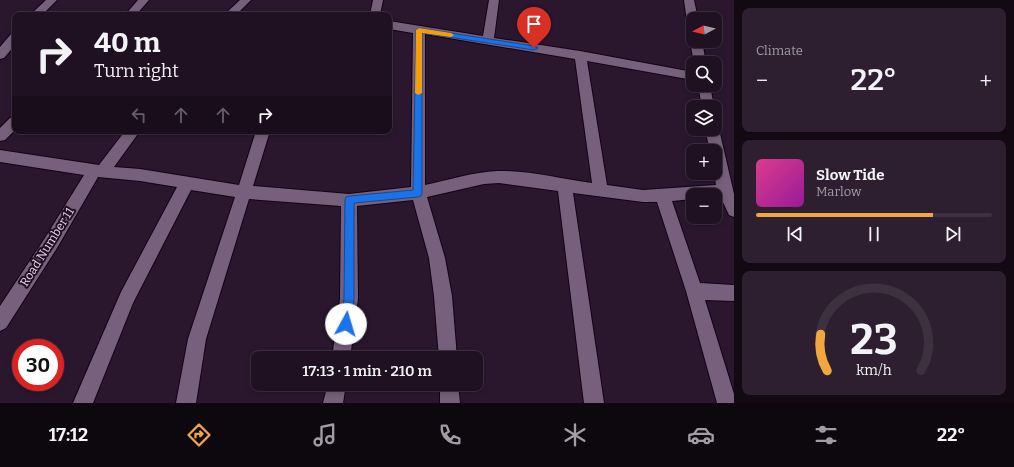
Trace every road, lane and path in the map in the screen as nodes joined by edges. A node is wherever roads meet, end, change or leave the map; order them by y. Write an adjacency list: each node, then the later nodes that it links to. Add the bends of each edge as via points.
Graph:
1 (52, 0): 7 (street)
2 (144, 0): 8 (street)
3 (246, 0): 9 (street)
4 (378, 0): 10 (street)
5 (494, 0): 15 (street)
6 (689, 0): 11 (street)
7 (38, 12)
8 (133, 12)
9 (232, 12)
10 (376, 12)
11 (691, 12)
12 (392, 26): 13 (street)
13 (419, 30): 15 (street); 31 (street)
14 (12, 41): 16 (street)
15 (488, 41): 17 (street)
16 (0, 55)
17 (580, 55): 18 (street); 30 (street)
18 (686, 75)
19 (12, 125): 22 (street)
20 (130, 134): 25 (street, Road Number 11)
21 (261, 134): 29 (street)
22 (0, 136)
23 (713, 136): 28 (street)
24 (0, 156): 25 (street)
25 (98, 172): 26 (street); 37 (street, Road Number 11)
26 (187, 182): 29 (street); 42 (street, via 127,298)
27 (565, 186): 30 (street); 31 (street, via 500,177 484,178); 46 (street)
28 (725, 191): 32 (street); 34 (street)
29 (243, 192): 33 (street); 43 (street, via 197,339)
30 (600, 192): 32 (street)
31 (418, 193): 33 (street); 39 (street, via 437,258)
32 (663, 196): 35 (street)
33 (350, 200): 38 (street, via 349,299)
34 (734, 210)
35 (694, 291): 36 (street); 47 (street)
36 (734, 293)
37 (0, 322)
38 (342, 351)
39 (447, 351)
40 (336, 391): 44 (street)
41 (450, 391): 45 (street)
42 (83, 403)
43 (186, 403)
44 (333, 403)
45 (450, 403)
46 (594, 403)
47 (727, 403)

